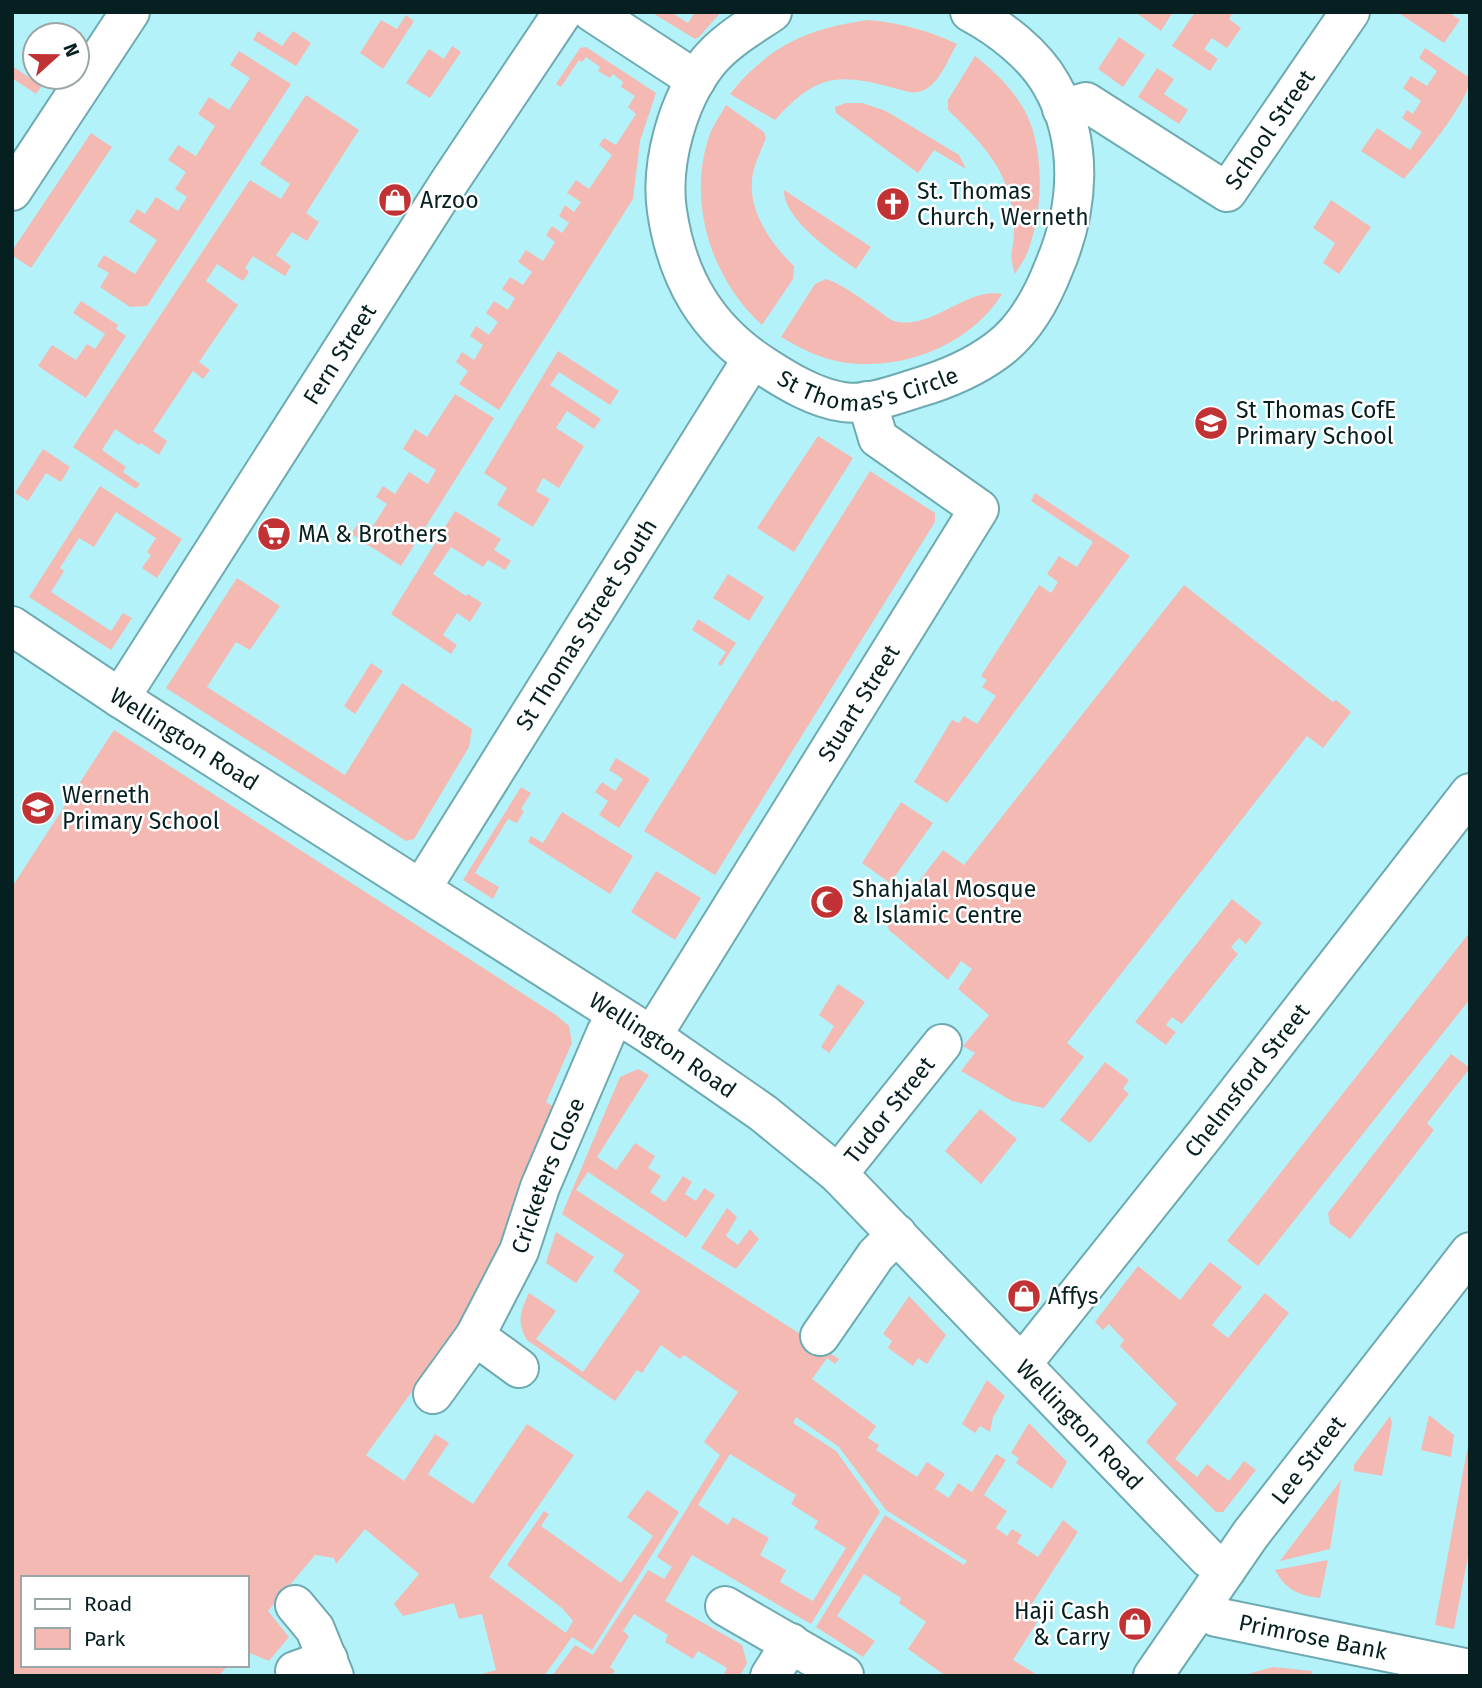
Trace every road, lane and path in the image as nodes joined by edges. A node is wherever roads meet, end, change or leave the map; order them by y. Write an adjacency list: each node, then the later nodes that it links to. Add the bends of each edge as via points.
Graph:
1 (130, 12): 9 (street)
2 (563, 12): 13 (street, Fern Street)
3 (592, 12): 7 (street)
4 (772, 12): 7 (street, St Thomas's Circle, via 729,41)
5 (1350, 12): 8 (street, School Street, via 1227,192 1086,102)
6 (982, 15): 8 (street, St Thomas's Circle, via 1034,62 1051,83)
7 (696, 80): 10 (street, St Thomas's Circle, via 664,172 670,231 694,296 733,345)
8 (1062, 109): 11 (street, St Thomas's Circle, via 1073,147 1075,195 1064,243 1044,291 1024,323 998,350 966,369 925,386)
9 (12, 191)
10 (752, 359): 11 (street, St Thomas's Circle, via 823,397); 15 (street, St Thomas Street South)
11 (867, 401): 17 (street, Stuart Street, via 878,438 979,509)
12 (12, 626): 13 (street, Wellington Road)
13 (120, 698): 15 (street, Wellington Road)
14 (1470, 793): 24 (street, Chelmsford Street)
15 (421, 889): 16 (street, Wellington Road)
16 (617, 1014): 17 (street, Wellington Road); 22 (street, Cricketers Close, via 540,1187 519,1251)
17 (652, 1036): 19 (street, Wellington Road, via 763,1113)
18 (942, 1044): 19 (street, Tudor Street)
19 (838, 1174): 20 (street, Wellington Road)
20 (897, 1234): 23 (street, via 876,1255); 24 (street, Wellington Road)
21 (1470, 1252): 27 (street, Lee Street)
22 (475, 1336): 25 (street); 26 (street, Cricketers Close)
23 (820, 1336)
24 (1022, 1364): 27 (street, Wellington Road, via 1208,1558)
25 (519, 1368)
26 (433, 1394)
27 (1226, 1570): 30 (street, Lee Street)
28 (295, 1605): 32 (street, via 315,1629)
29 (725, 1606): 31 (street)
30 (1201, 1606): 33 (street, Primrose Bank, via 1216,1616); 36 (street, Lee Street)
31 (791, 1643): 34 (street); 35 (street)
32 (319, 1669)
33 (1470, 1669)
34 (844, 1675)
35 (770, 1676)
36 (1153, 1676)

